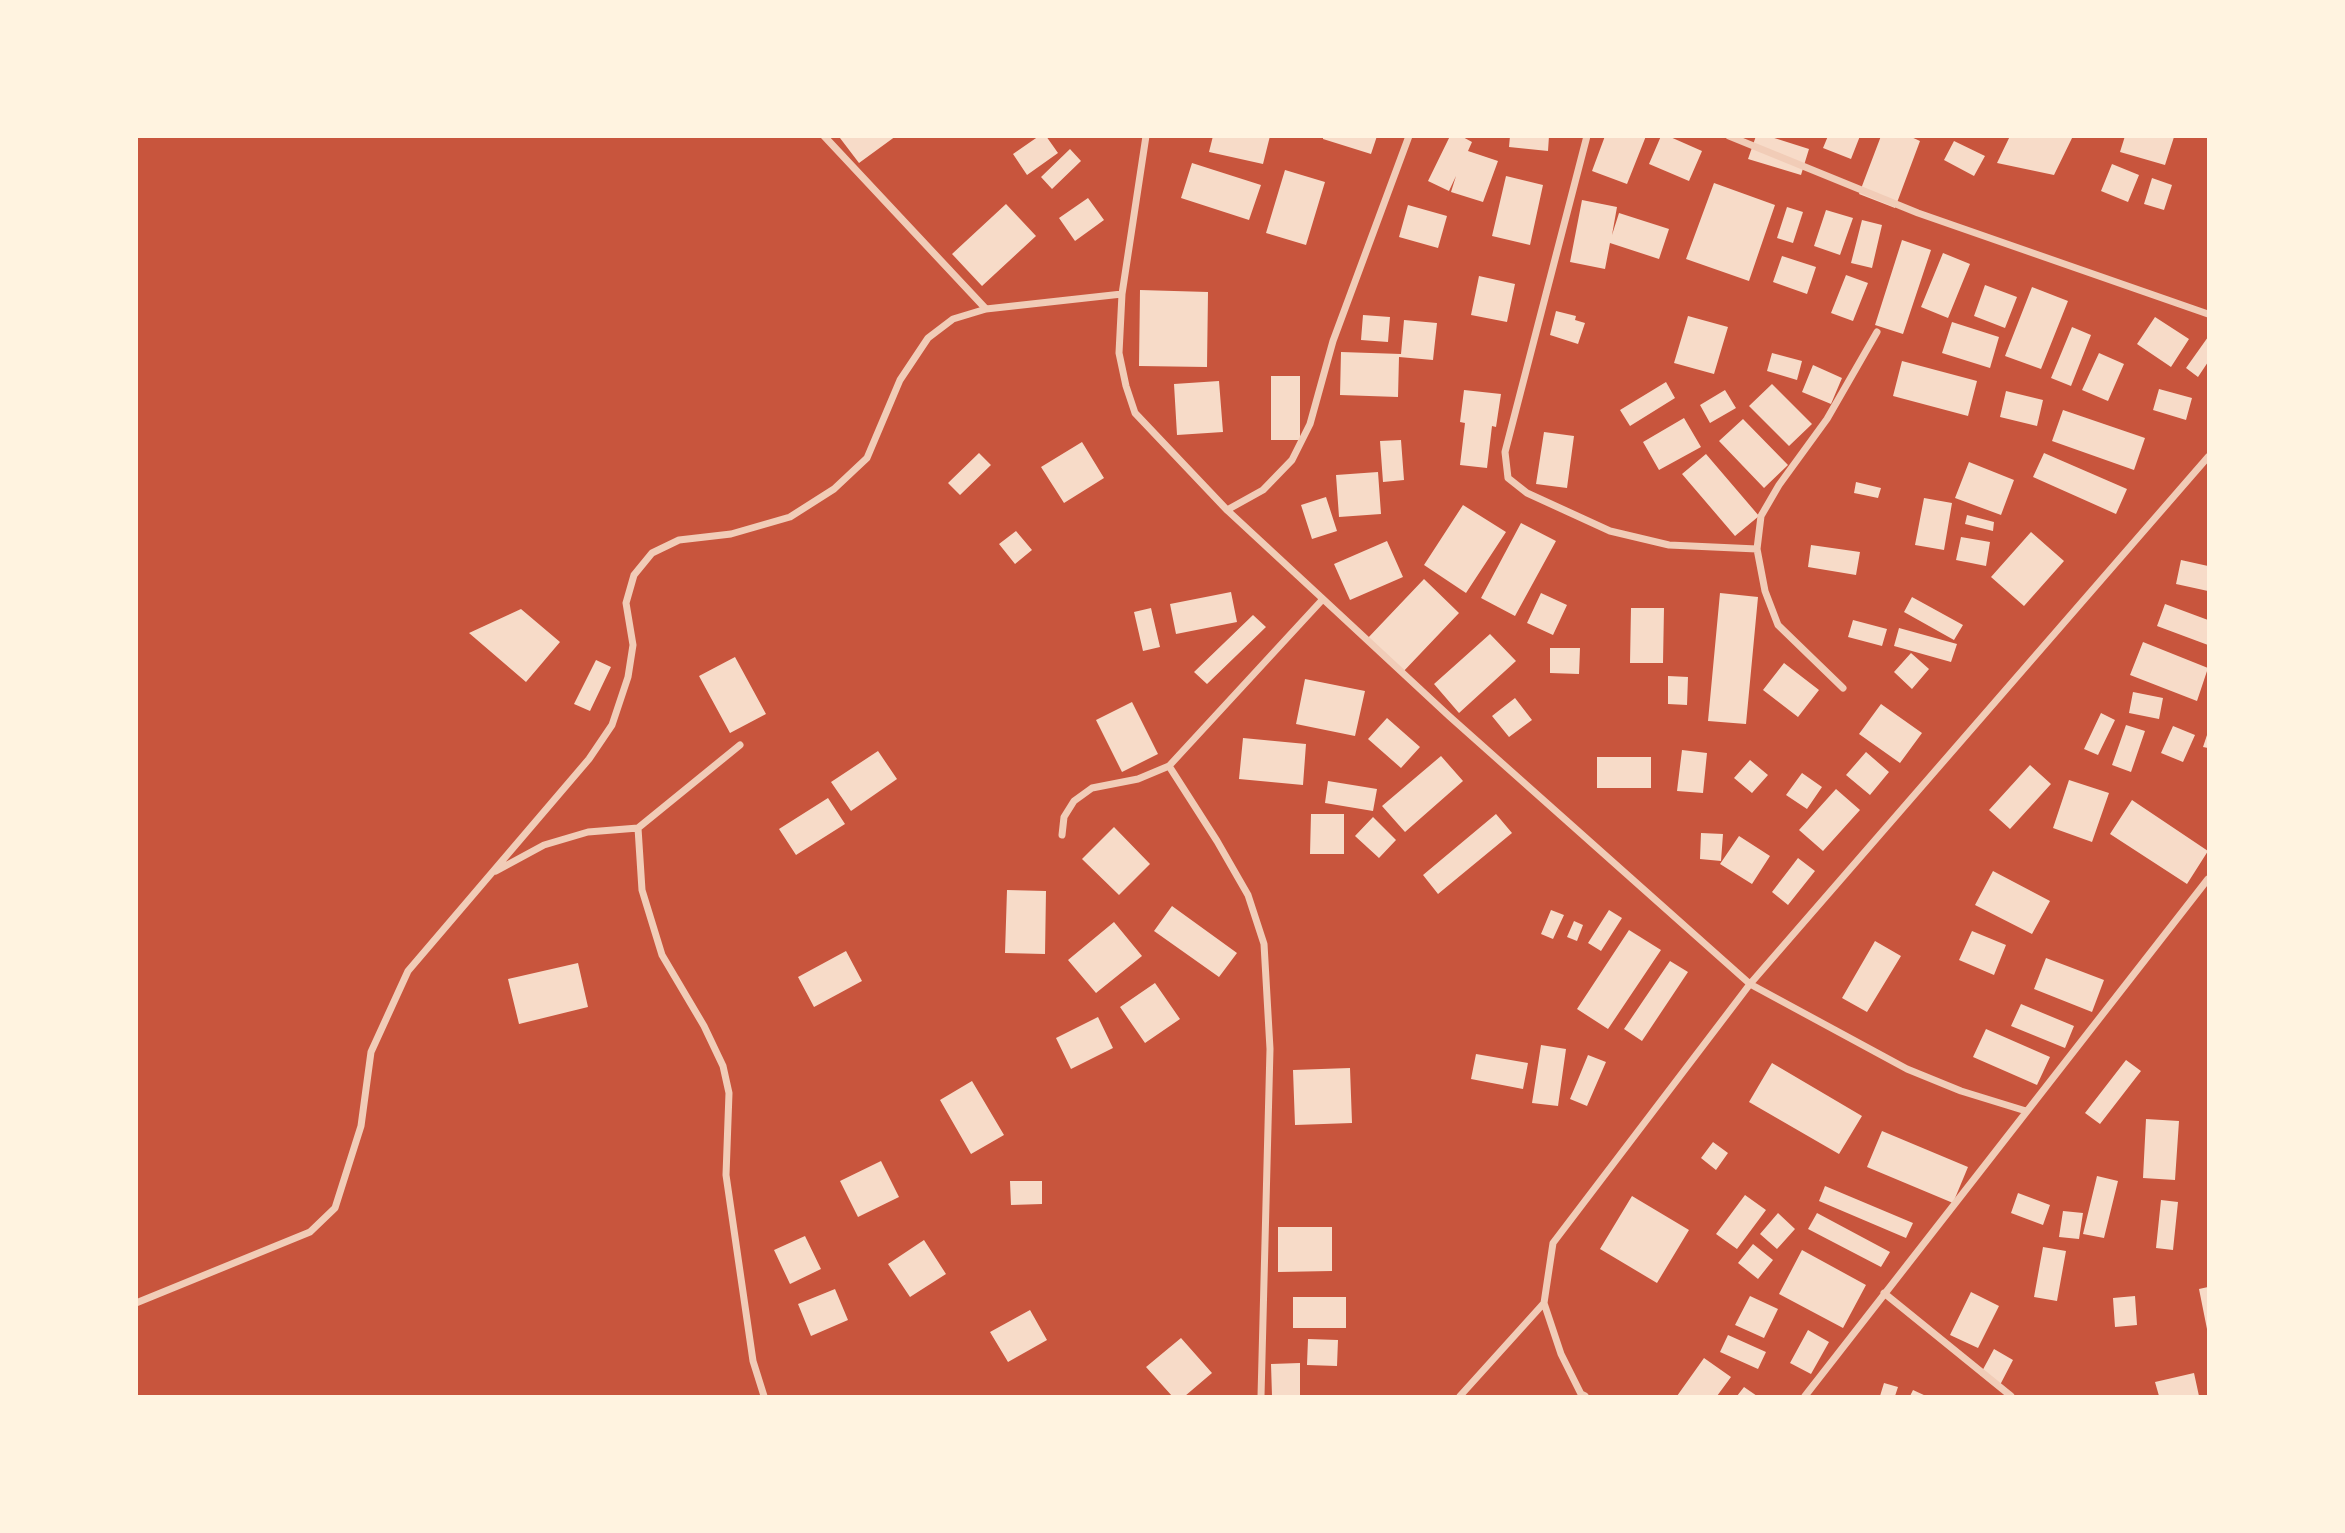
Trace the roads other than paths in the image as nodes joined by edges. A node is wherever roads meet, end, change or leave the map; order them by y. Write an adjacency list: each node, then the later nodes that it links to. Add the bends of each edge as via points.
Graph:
1 (824, 136): 7 (street)
2 (1146, 136): 6 (street)
3 (1409, 136): 11 (street, via 1333,341 1310,424 1292,460 1263,490)
4 (1587, 136): 12 (street, via 1505,452 1508,478 1527,493 1610,531 1669,545)
5 (1729, 136): 8 (street, via 1917,213)
6 (1122, 294): 7 (street); 11 (street, via 1119,352 1135,413)
7 (986, 309): 19 (street, via 953,319 928,338 900,380 867,458 834,489 790,517 731,534 679,540 652,553 634,575 626,603 633,645 612,725 589,759)
8 (2208, 314)
9 (1877, 332): 12 (street, via 1827,419 1761,516)
10 (2208, 457): 21 (street)
11 (1227, 510): 13 (street)
12 (1756, 549): 14 (street, via 1778,625)
13 (1323, 599): 16 (street); 21 (street)
14 (1843, 688)
15 (740, 745): 17 (street)
16 (1169, 766): 18 (street, via 1138,779 1092,788 1074,801 1064,817); 27 (street, via 1248,895 1264,944 1270,1049)
17 (638, 828): 19 (street, via 588,832 544,845); 26 (street, via 642,890 662,955 704,1026 723,1066 729,1093 726,1175 751,1348)
18 (1062, 835)
19 (492, 873): 24 (street, via 408,971 371,1052 361,1126 335,1208 310,1232)
20 (2208, 878): 22 (street)
21 (1750, 984): 22 (street, via 1907,1069); 25 (street, via 1553,1242)
22 (2026, 1111): 23 (street)
23 (1884, 1293): 30 (street); 31 (street)
24 (136, 1303)
25 (1544, 1303): 28 (street); 29 (street, via 1561,1354)
26 (764, 1396)
27 (1261, 1396)
28 (1460, 1396)
29 (1585, 1396)
30 (1805, 1396)
31 (2011, 1396)

